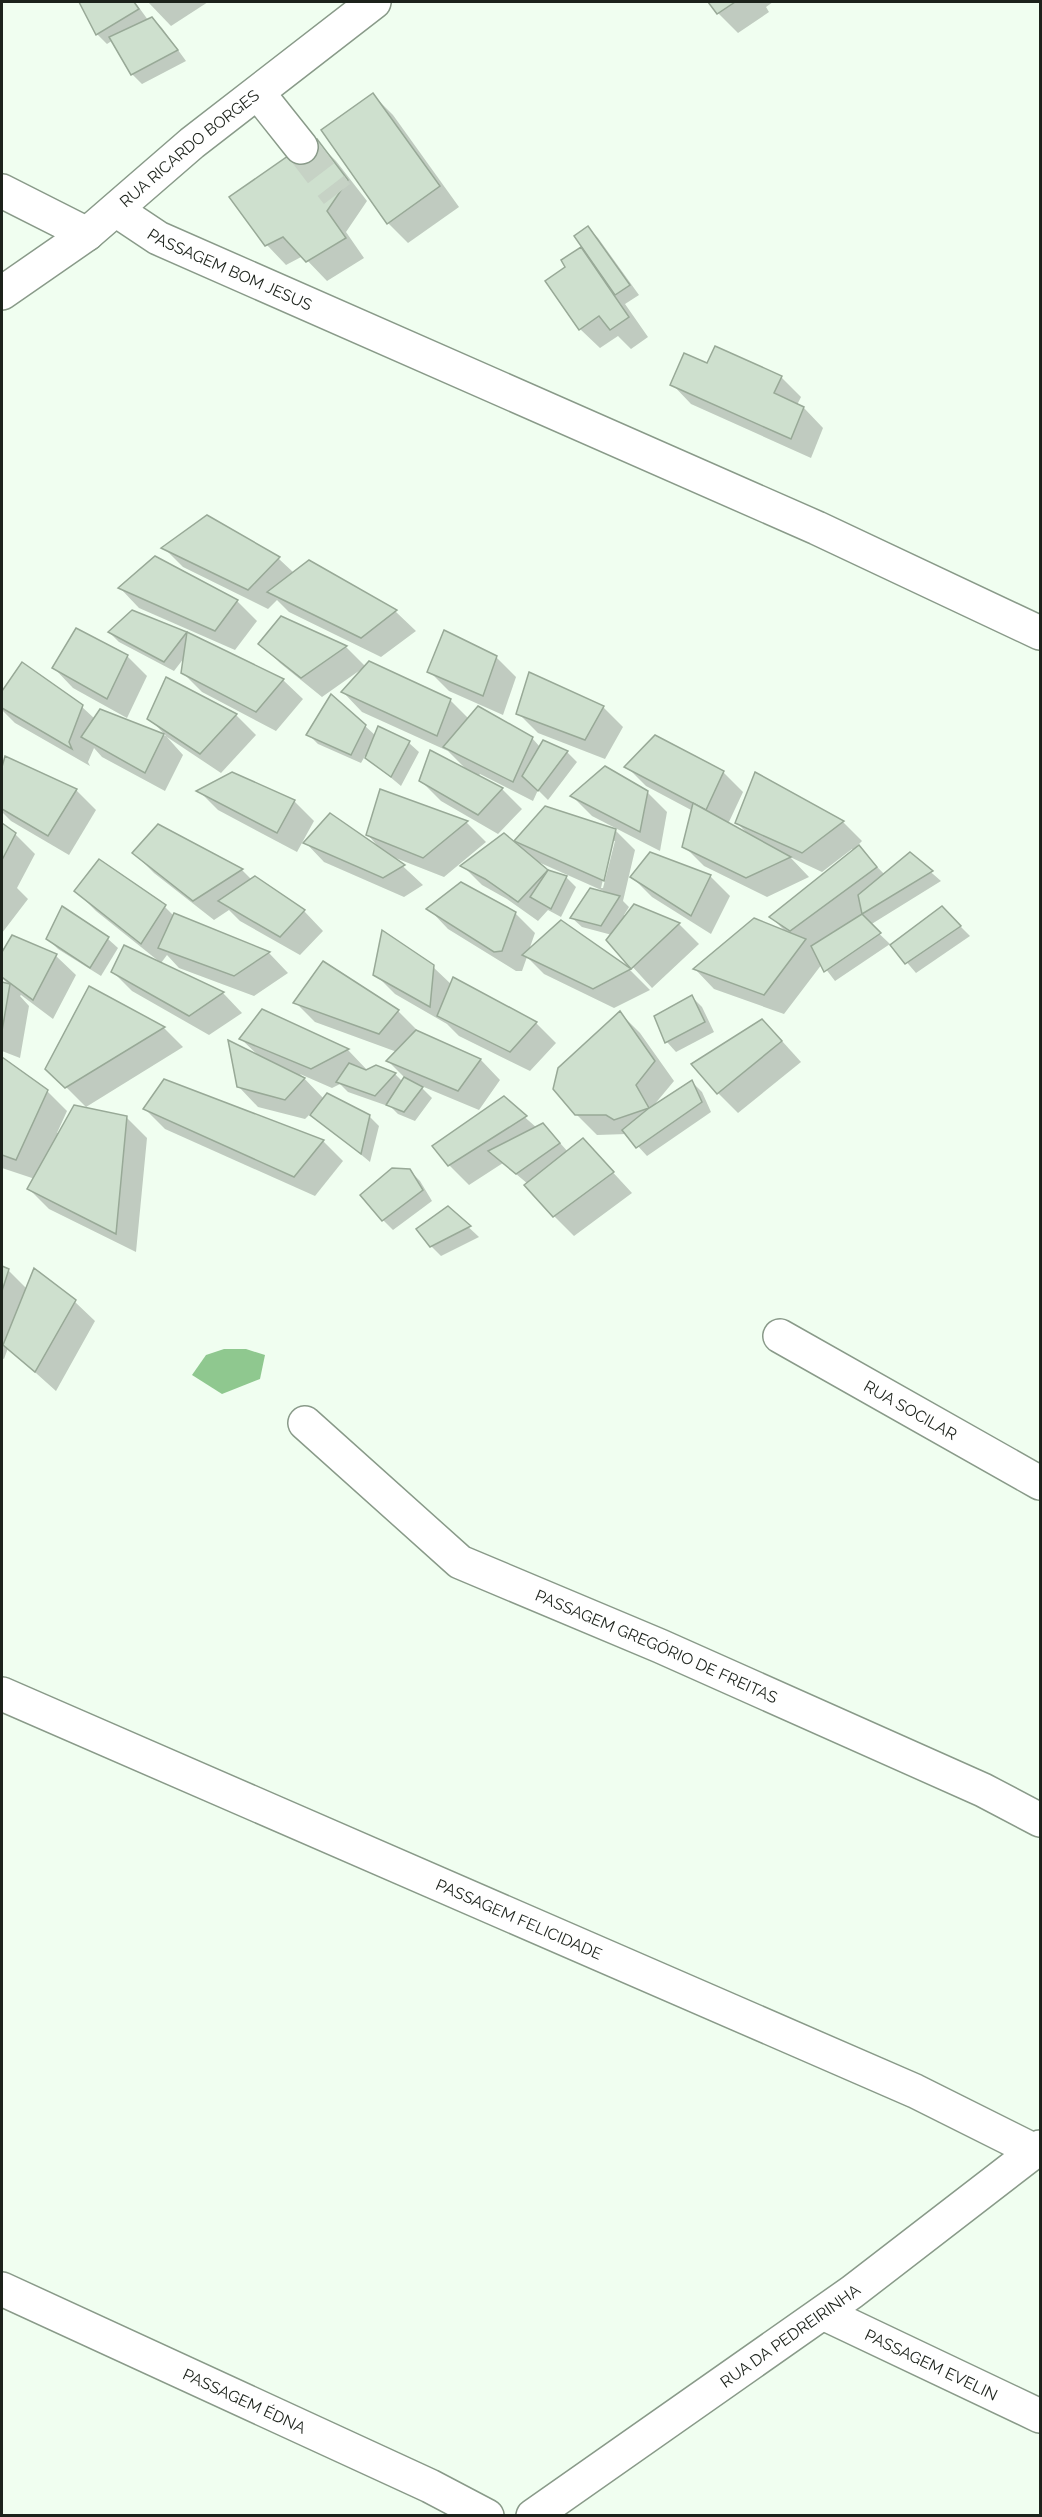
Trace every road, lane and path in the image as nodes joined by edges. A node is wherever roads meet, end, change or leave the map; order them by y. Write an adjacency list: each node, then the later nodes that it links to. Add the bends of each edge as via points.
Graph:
1 (374, 2): 2 (street, RUA RICARDO BORGES)
2 (258, 93): 3 (street); 5 (street, RUA RICARDO BORGES, via 192,143)
3 (301, 147)
4 (2, 191): 6 (street)
5 (117, 210): 6 (street, RUA RICARDO BORGES); 8 (street, PASSAGEM BOM JESUS, via 159,238 817,528)
6 (87, 234): 7 (street, RUA RICARDO BORGES)
7 (2, 293)
8 (1041, 633)
9 (780, 1336): 11 (street, RUA SOCILAR)
10 (305, 1423): 13 (street, PASSAGEM GREGÓRIO DE FREITAS, via 460,1562 660,1646 972,1785)
11 (1041, 1484)
12 (2, 1694): 14 (street, PASSAGEM FELICIDADE, via 915,2091)
13 (1041, 1820)
14 (1038, 2149): 16 (street, RUA DA PEDREIRINHA)
15 (2, 2289): 18 (street, PASSAGEM ÉDNA, via 430,2486)
16 (823, 2313): 17 (street, PASSAGEM EVELIN); 19 (street, RUA DA PEDREIRINHA)
17 (1041, 2416)
18 (487, 2516)
19 (534, 2516)

